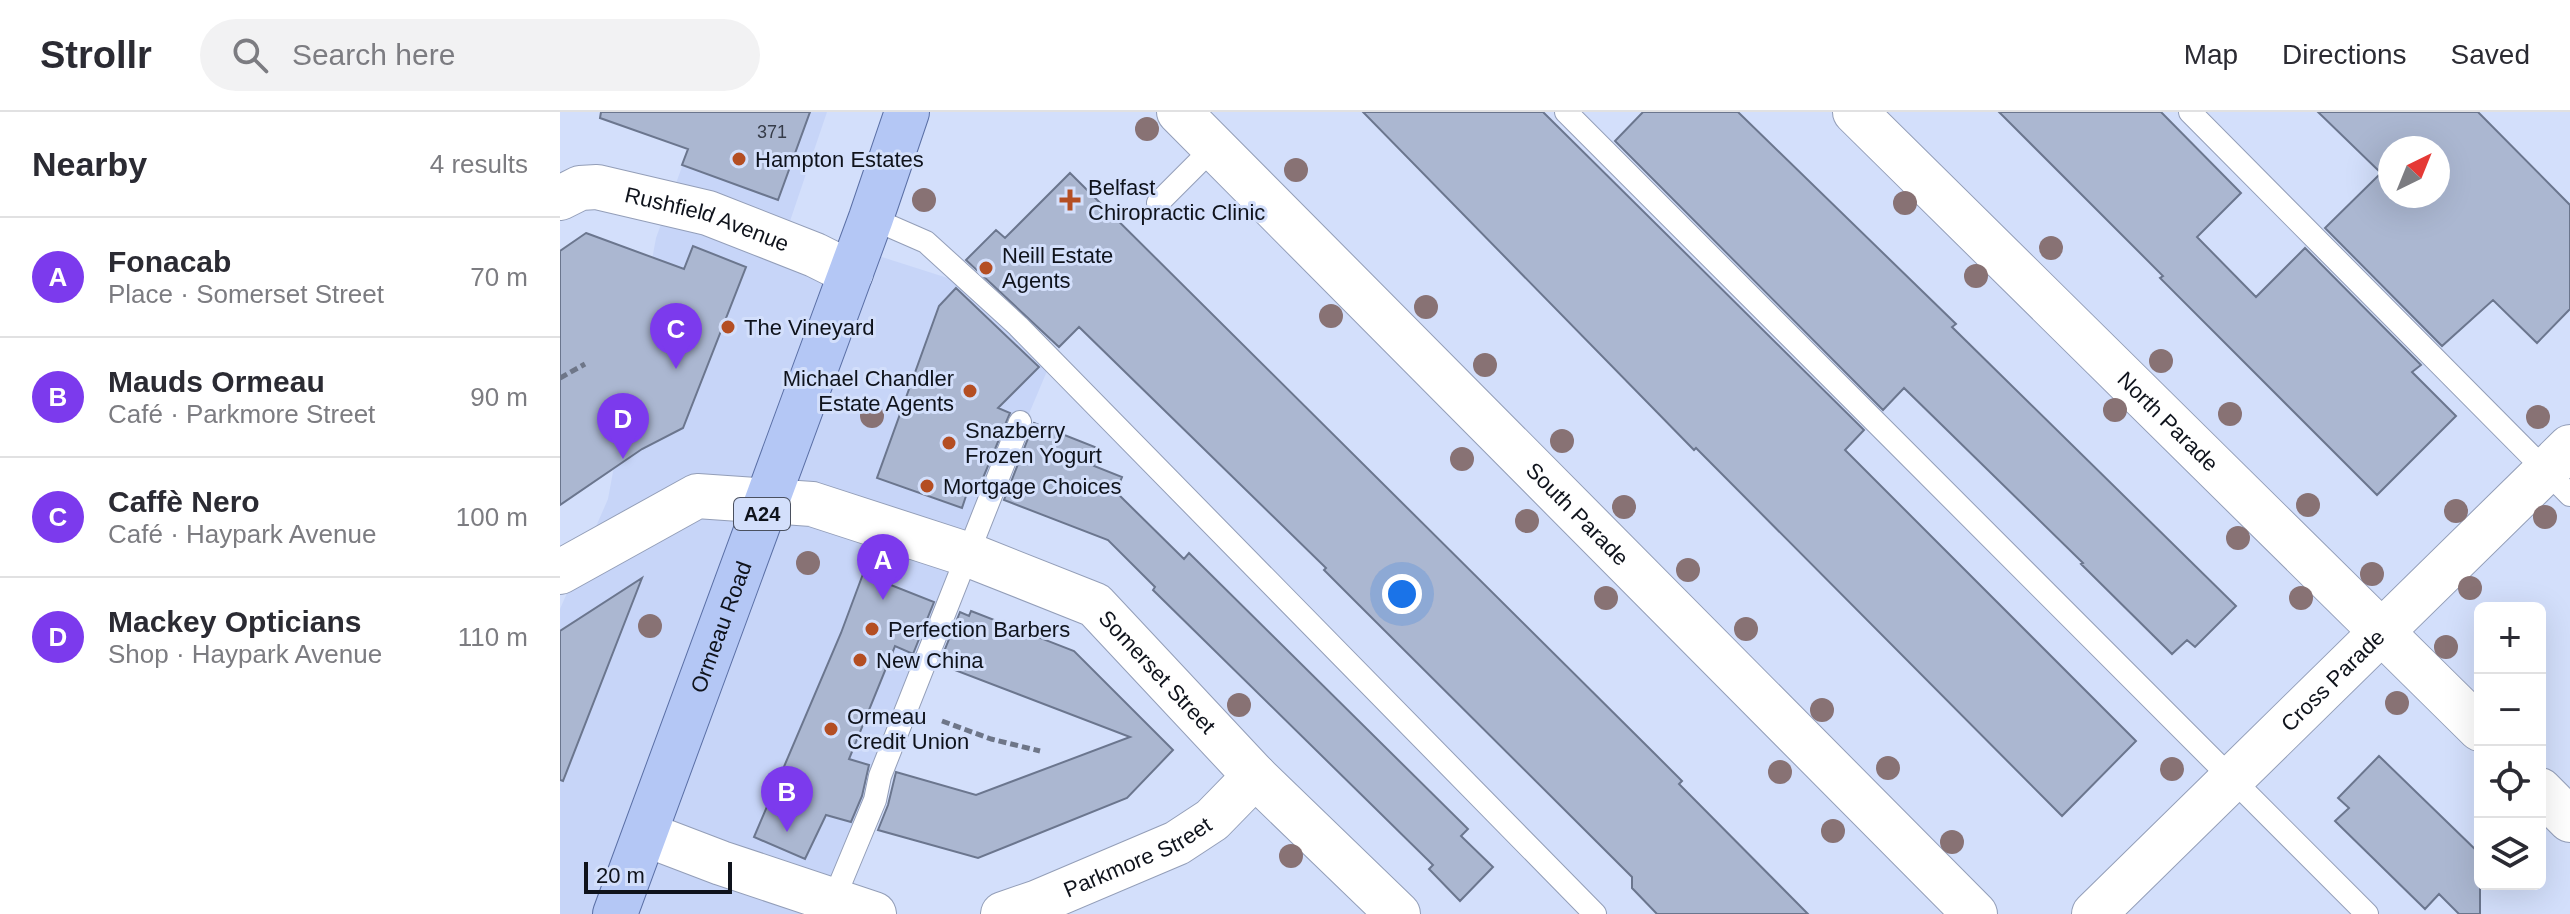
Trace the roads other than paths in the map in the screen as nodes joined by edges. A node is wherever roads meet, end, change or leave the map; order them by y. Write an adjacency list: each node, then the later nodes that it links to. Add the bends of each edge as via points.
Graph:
1 (907, 112): 9 (main road, Ormeau Road / A24)
2 (1179, 112): 6 (street, South Parade)
3 (1566, 112): 19 (lane)
4 (1855, 112): 16 (street, North Parade)
5 (2190, 112): 12 (lane)
6 (1214, 147): 8 (lane); 29 (street, South Parade)
7 (560, 198): 10 (street, Rushfield Avenue, via 597,187 708,213)
8 (1158, 203)
9 (871, 218): 10 (main road, Ormeau Road / A24); 28 (lane, via 926,242 1007,316)
10 (851, 273): 13 (main road, Ormeau Road / A24)
11 (1020, 422): 14 (lane)
12 (2562, 471): 16 (street, Cross Parade)
13 (767, 501): 14 (street, Somerset Street, via 812,504); 15 (street, Somerset Street, via 697,496); 22 (main road, Ormeau Road / A24)
14 (969, 555): 18 (street, Somerset Street, via 1095,605); 23 (lane)
15 (560, 572)
16 (2381, 631): 17 (street, North Parade); 19 (street, Cross Parade)
17 (2474, 723)
18 (1255, 776): 26 (street, Parkmore Street, via 1212,820 1177,843); 27 (street, Somerset Street)
19 (2231, 778): 30 (street, Cross Parade); 31 (lane)
20 (2546, 796): 21 (street)
21 (2570, 820)
22 (645, 834): 23 (street); 24 (main road, Ormeau Road / A24)
23 (833, 901): 25 (street)
24 (615, 914)
25 (874, 914)
26 (1003, 914)
27 (1398, 914)
28 (1595, 914)
29 (1975, 914)
30 (2094, 914)
31 (2367, 914)

